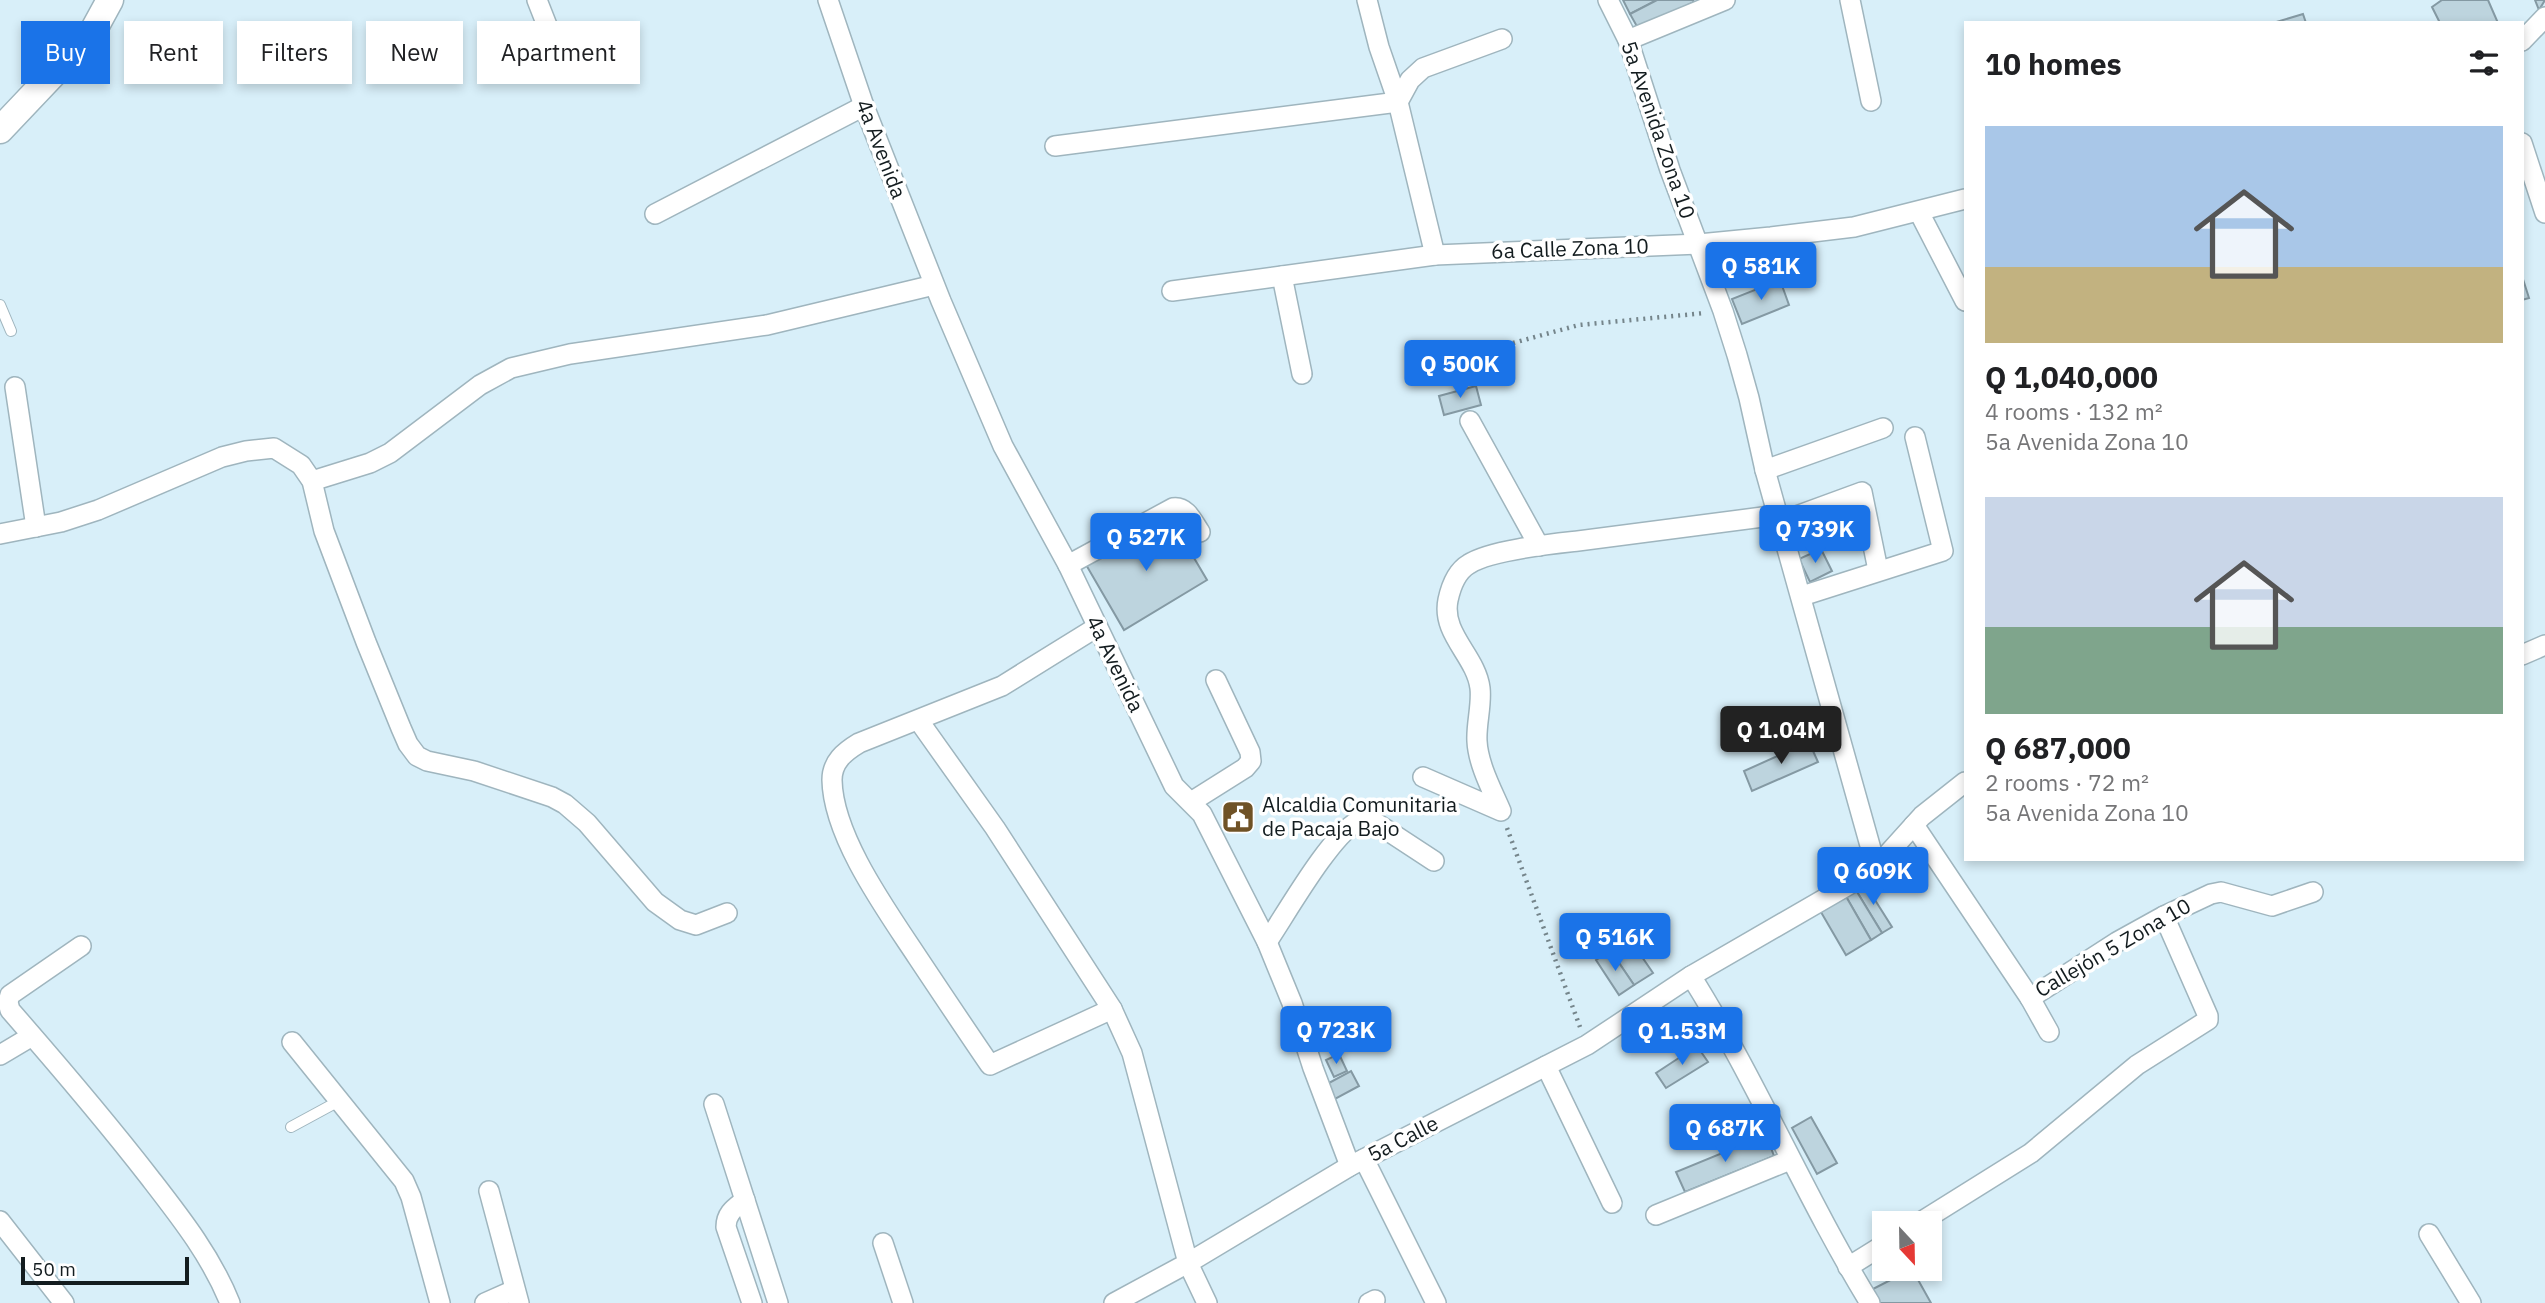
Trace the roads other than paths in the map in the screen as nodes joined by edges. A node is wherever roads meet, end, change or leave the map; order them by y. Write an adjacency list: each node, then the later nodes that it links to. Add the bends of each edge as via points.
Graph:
1 (110, 0): 16 (street, via 92,33)
2 (537, 0): 9 (street)
3 (828, 0): 15 (street, 4a Avenida)
4 (1367, 0): 14 (street)
5 (1608, 0): 12 (street, 5a Avenida Zona 10)
6 (1726, 0): 12 (street)
7 (1850, 0): 13 (street)
8 (2545, 18): 11 (street)
9 (545, 21)
10 (1502, 39): 14 (street, via 1423,68)
11 (2524, 39)
12 (1628, 40): 23 (street, 5a Avenida Zona 10)
13 (1871, 101)
14 (1398, 102): 17 (street); 24 (street)
15 (864, 106): 22 (street); 26 (street, 4a Avenida)
16 (0, 130)
17 (1055, 146)
18 (2524, 149): 21 (street)
19 (1964, 199): 20 (street, 6a Calle Zona 10)
20 (1919, 212): 23 (street, 6a Calle Zona 10, via 1854,227); 28 (street)
21 (2545, 213)
22 (654, 214)
23 (1699, 244): 24 (street, 6a Calle Zona 10); 36 (street, 5a Avenida Zona 10, via 1749,398)
24 (1435, 255): 25 (street, 6a Calle Zona 10)
25 (1282, 276): 27 (street, 6a Calle Zona 10); 31 (street)
26 (934, 285): 37 (street, via 767,325 570,354 511,368 480,385 390,453); 43 (street, 4a Avenida, via 1003,446)
27 (1172, 291)
28 (1964, 298)
29 (0, 305): 30 (lane)
30 (11, 331)
31 (1301, 373)
32 (15, 387): 39 (street)
33 (1470, 421): 42 (street)
34 (1883, 428): 36 (street)
35 (1914, 437): 44 (street, via 1943,551)
36 (1765, 470): 38 (street, 5a Avenida Zona 10)
37 (312, 481): 39 (street, via 301,466 274,448 246,450 98,510); 58 (street, via 324,531 366,642 417,756 565,804 655,902 680,920 696,925)
38 (1779, 519): 42 (street); 44 (street, via 1862,492); 45 (street, 5a Avenida Zona 10)
39 (36, 527): 41 (street)
40 (1200, 532): 43 (street, via 1184,510 1173,508)
41 (0, 534)
42 (1539, 546): 51 (street, via 1469,564 1458,573 1448,600 1451,628 1480,689 1477,743 1501,811)
43 (1068, 565): 46 (street, 4a Avenida)
44 (1878, 570): 45 (street)
45 (1802, 596): 56 (street, 5a Avenida Zona 10)
46 (1097, 628): 50 (street, via 1002,686); 53 (street, 4a Avenida, via 1174,786)
47 (2545, 645): 48 (street)
48 (2524, 655)
49 (1216, 680): 53 (street, via 1251,761)
50 (919, 721): 64 (street, via 995,828); 64 (street, via 844,752 832,779 835,800 863,871 990,1066)
51 (1423, 777)
52 (1964, 783): 54 (street, 5a Calle)
53 (1192, 802): 60 (street, 4a Avenida, via 1219,843)
54 (1913, 825): 56 (street, 5a Calle); 63 (street, Callejón 5 Zona 10)
55 (1434, 861): 60 (street, via 1363,819 1330,848)
56 (1875, 867): 62 (street, 5a Calle)
57 (2313, 892): 59 (street, Callejón 5 Zona 10, via 2272,906 2221,892)
58 (727, 913)
59 (2164, 916): 63 (street, Callejón 5 Zona 10); 78 (street, via 2208,1020 2137,1065 2031,1153)
60 (1267, 942): 74 (street, 4a Avenida)
61 (81, 946): 66 (street, via 10,995 10,1010)
62 (1691, 976): 69 (street, 5a Calle, via 1587,1045); 73 (street)
63 (2030, 999): 65 (street)
64 (1112, 1009): 84 (street, via 1132,1053)
65 (2049, 1032)
66 (32, 1035): 68 (street); 88 (street, via 190,1231)
67 (292, 1042): 70 (street)
68 (0, 1055)
69 (1546, 1066): 74 (street, 5a Calle); 77 (street)
70 (339, 1101): 72 (lane); 89 (street, via 404,1181)
71 (714, 1104): 76 (street)
72 (290, 1127)
73 (1790, 1160): 79 (street); 85 (street)
74 (1357, 1162): 84 (street, 5a Calle); 96 (street, 4a Avenida)
75 (489, 1191): 86 (street)
76 (745, 1200): 91 (street, via 732,1210 726,1227); 92 (street)
77 (1612, 1203)
78 (1938, 1211)
79 (1656, 1215)
80 (0, 1221): 87 (street)
81 (2429, 1234): 98 (street)
82 (883, 1244): 93 (street)
83 (1872, 1252): 85 (street)
84 (1188, 1263): 94 (street, 5a Calle); 95 (street)
85 (1848, 1267): 97 (street)
86 (516, 1297): 90 (street)
87 (64, 1303)
88 (230, 1303)
89 (440, 1303)
90 (485, 1303)
91 (752, 1303)
92 (778, 1303)
93 (903, 1303)
94 (1114, 1303)
95 (1208, 1303)
96 (1436, 1303)
97 (1870, 1303)
98 (2472, 1303)

